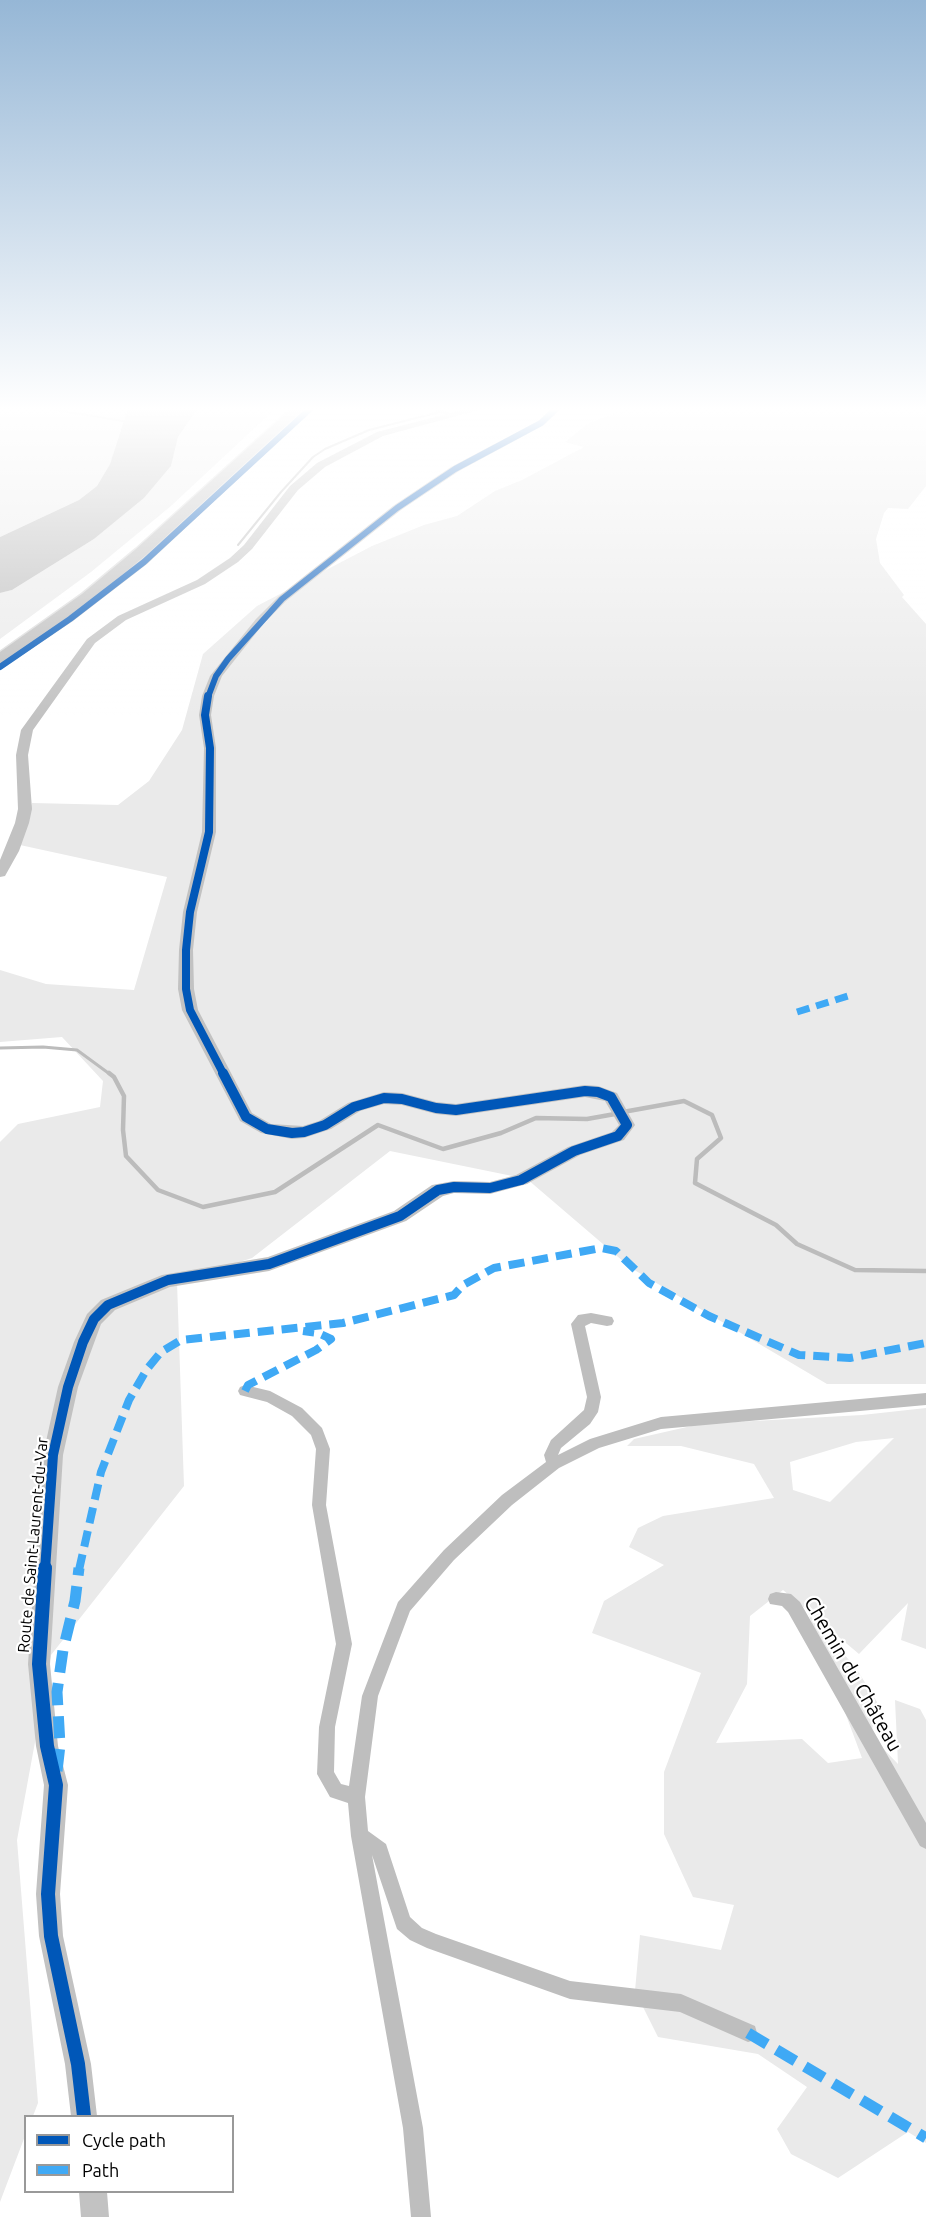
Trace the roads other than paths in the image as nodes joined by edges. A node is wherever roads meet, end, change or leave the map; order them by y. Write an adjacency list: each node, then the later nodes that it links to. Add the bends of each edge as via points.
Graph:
1 (175, 511): 6 (highway, via 77,595)
2 (185, 511): 7 (highway, via 87,597)
3 (199, 511): 8 (street, via 144,562)
4 (276, 511): 9 (street, via 234,560 201,582 122,618 91,641 27,730 22,755 22,823)
5 (393, 511): 19 (street, Route de Saint-Laurent-du-Var, via 282,599 216,676 205,715 210,748 209,832 190,912 186,950 190,1010 246,1117 267,1129 313,1131 354,1107 384,1098 456,1110 573,1092 598,1092 611,1097 627,1121 626,1128 618,1136 574,1151 521,1180 490,1188 454,1186 438,1190 400,1216 269,1264 168,1280 108,1305 94,1319 68,1387 53,1455 39,1664 47,1746 56,1785 48,1894 51,1936 78,2064)
6 (0, 649)
7 (0, 659)
8 (0, 667)
9 (0, 873)
10 (607, 1321): 13 (street, via 591,1318 578,1324 594,1397 585,1420 556,1444 551,1455)
11 (245, 1391): 15 (street, via 270,1397 297,1412 317,1432 323,1449 319,1505 344,1644 327,1727 325,1774 336,1791)
12 (926, 1399): 13 (street, via 661,1423 595,1443)
13 (554, 1464): 15 (street, via 482,1523 404,1607 370,1696)
14 (776, 1599): 17 (street, Chemin du Château, via 785,1599 794,1607)
15 (356, 1797): 16 (street)
16 (360, 1836): 18 (street, via 381,1850 403,1923 416,1934 570,1990 681,2003); 22 (street, via 413,2128)
17 (926, 1840)
18 (748, 2033)
19 (84, 2115)
20 (93, 2193): 21 (street)
21 (96, 2217)
22 (421, 2217)

